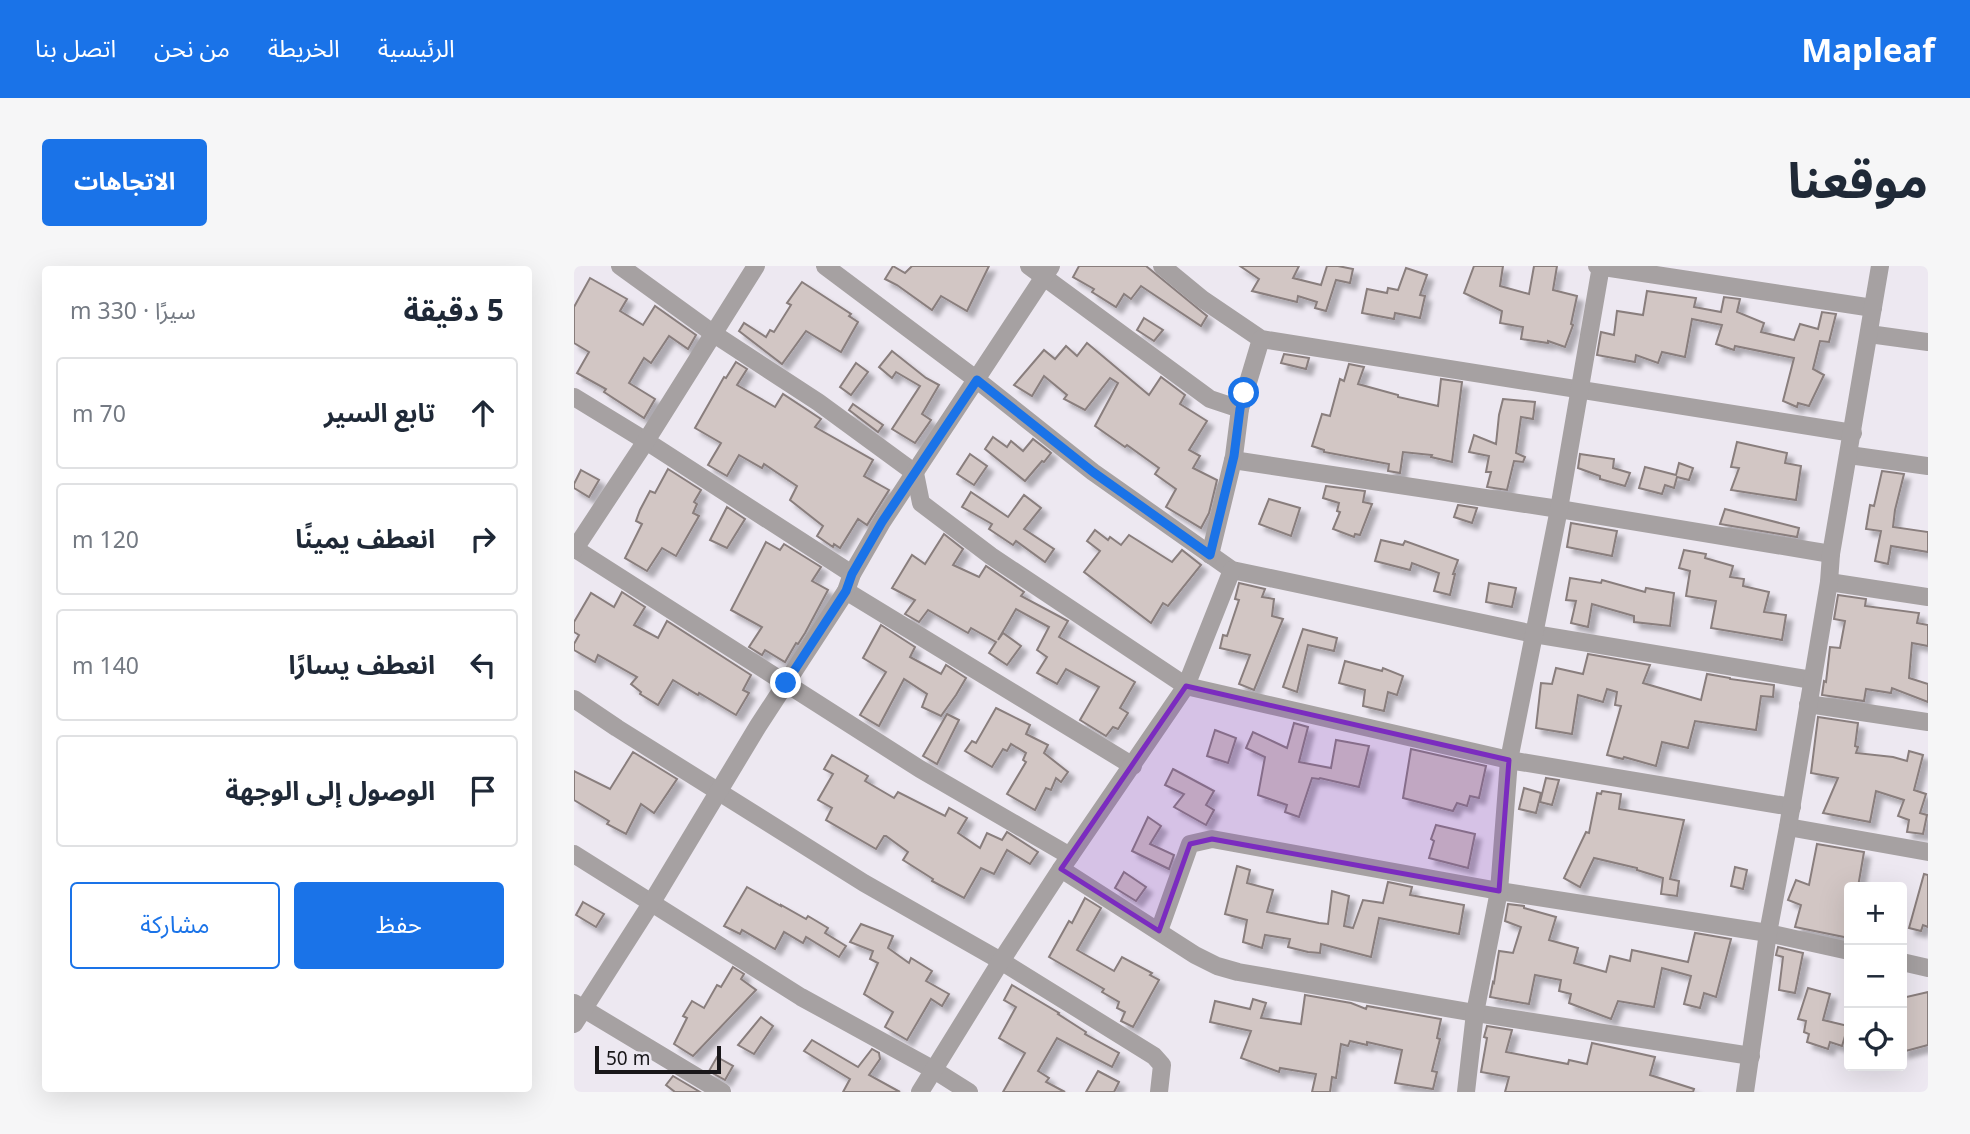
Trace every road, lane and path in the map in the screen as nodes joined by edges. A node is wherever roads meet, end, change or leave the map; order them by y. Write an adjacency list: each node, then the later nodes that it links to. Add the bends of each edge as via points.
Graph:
1 (620, 266): 9 (street)
2 (757, 266): 9 (street)
3 (825, 266): 13 (street)
4 (1162, 266): 11 (street)
5 (1600, 266): 8 (street); 14 (street)
6 (1880, 266): 8 (street)
7 (1041, 270): 13 (street); 16 (street, via 1210,399)
8 (1873, 308): 10 (street)
9 (714, 334): 18 (street); 22 (street, via 818,402)
10 (1869, 334): 12 (street); 17 (street)
11 (1261, 339): 14 (street); 16 (street)
12 (1928, 342)
13 (977, 380): 22 (street); 26 (street, via 1093,472)
14 (1581, 389): 17 (street); 23 (street)
15 (574, 397): 18 (street)
16 (1240, 409): 20 (street)
17 (1853, 433): 19 (street)
18 (646, 441): 24 (street); 28 (street)
19 (1849, 455): 21 (street); 25 (street)
20 (1233, 460): 23 (street); 26 (street)
21 (1928, 466)
22 (915, 474): 28 (street); 35 (street, via 920,503)
23 (1559, 509): 25 (street); 32 (street)
24 (574, 549): 34 (street)
25 (1831, 554): 29 (street)
26 (1210, 555): 27 (street)
27 (1232, 570): 32 (street); 35 (street)
28 (852, 574): 30 (street)
29 (1829, 582): 31 (street); 33 (street)
30 (846, 591): 34 (street); 40 (street)
31 (1928, 597)
32 (1534, 634): 33 (street); 39 (street)
33 (1812, 680): 37 (street)
34 (786, 683): 41 (street); 46 (street)
35 (1186, 686): 39 (street); 40 (street)
36 (574, 699): 41 (street)
37 (1808, 704): 38 (street); 42 (street)
38 (1928, 722)
39 (1509, 760): 42 (street); 47 (street)
40 (1133, 766): 46 (street)
41 (719, 792): 48 (street); 52 (street, via 864,883)
42 (1792, 807): 43 (street)
43 (1788, 827): 44 (street); 50 (street)
44 (1928, 852)
45 (574, 854): 48 (street)
46 (1065, 862): 49 (street); 52 (street)
47 (1499, 891): 49 (street, via 1212,839 1190,844); 50 (street); 56 (street)
48 (652, 902): 55 (street); 59 (street, via 801,997)
49 (1159, 931): 56 (street, via 1217,967)
50 (1768, 933): 51 (street); 58 (street)
51 (1844, 950)
52 (1001, 961): 59 (street); 60 (street, via 1154,1056 1162,1065)
53 (1907, 963): 54 (street)
54 (1928, 968)
55 (579, 1006): 57 (street); 61 (street)
56 (1475, 1013): 58 (street); 64 (street)
57 (574, 1024)
58 (1751, 1056): 65 (street)
59 (934, 1070): 62 (street); 63 (street)
60 (1164, 1091)
61 (722, 1092)
62 (920, 1092)
63 (969, 1092)
64 (1466, 1092)
65 (1745, 1092)

